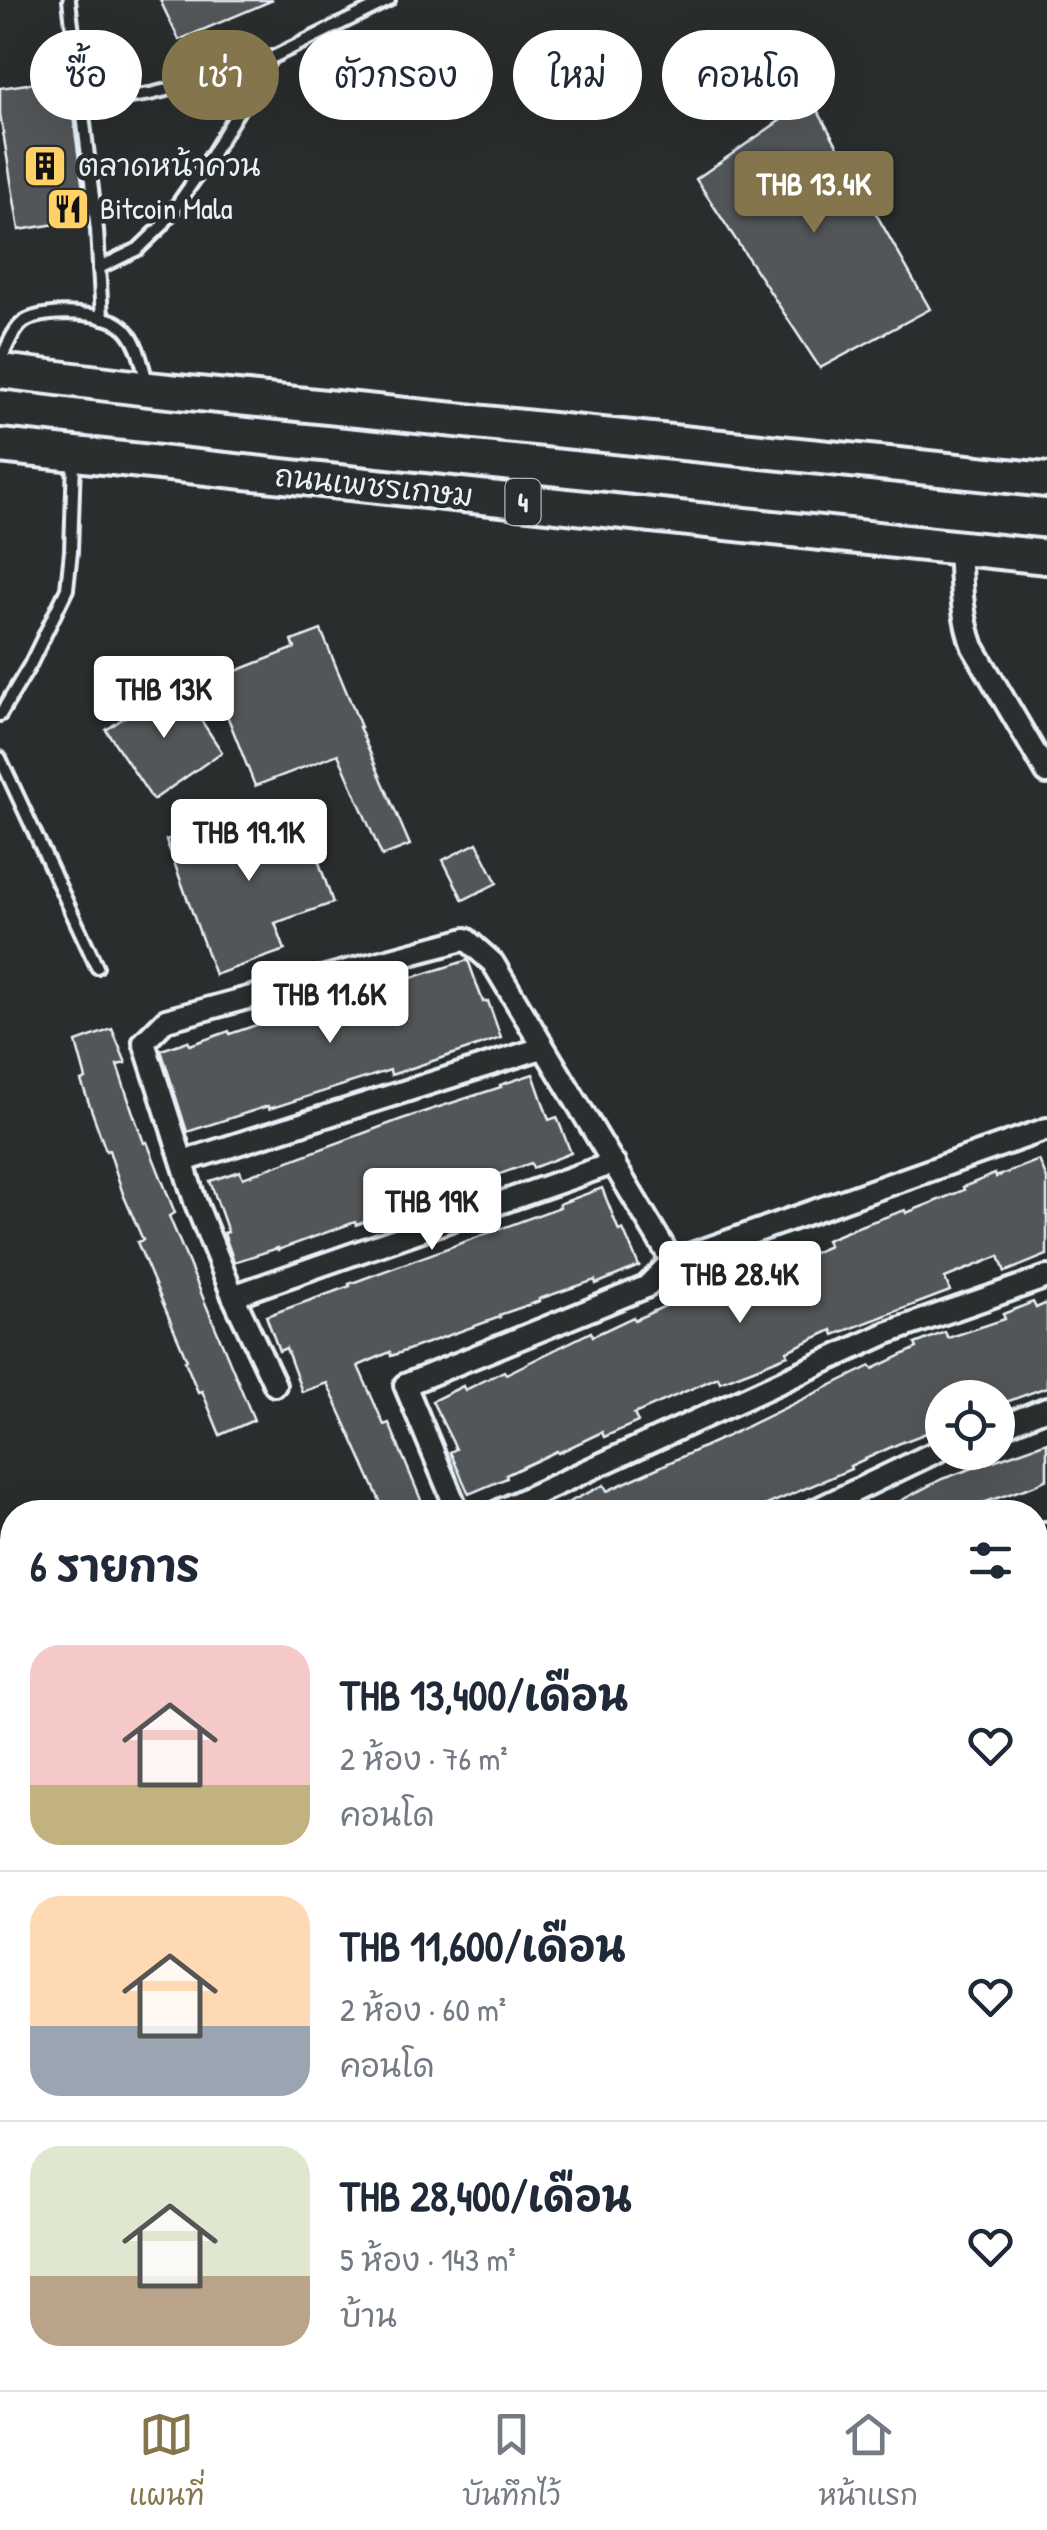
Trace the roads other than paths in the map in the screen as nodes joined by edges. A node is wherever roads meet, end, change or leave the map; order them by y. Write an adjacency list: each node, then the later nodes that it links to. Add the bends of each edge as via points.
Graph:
1 (68, 0): 3 (lane)
2 (389, 0): 4 (lane)
3 (72, 30)
4 (279, 54)
5 (83, 120): 7 (lane)
6 (234, 120): 7 (lane, via 162,226 138,249)
7 (99, 268): 8 (lane)
8 (102, 318): 9 (lane, via 48,315 25,321); 11 (lane, via 128,330)
9 (0, 361)
10 (0, 371): 11 (highway)
11 (149, 388): 14 (highway)
12 (0, 446): 13 (highway, ถนนเพชรเกษม / 4)
13 (74, 454): 15 (highway, ถนนเพชรเกษม / 4); 17 (lane, via 67,589)
14 (1047, 480)
15 (959, 548): 16 (highway, ถนนเพชรเกษม / 4); 19 (street, via 966,629)
16 (1047, 557)
17 (0, 715)
18 (0, 758): 20 (lane)
19 (1047, 773)
20 (96, 967)
21 (542, 1048): 23 (street); 23 (street, via 493,963 466,939 166,1020 144,1042); 24 (street)
22 (1047, 1129): 25 (street)
23 (184, 1162): 27 (street)
24 (614, 1162): 25 (street); 27 (street)
25 (672, 1261): 32 (street, via 646,1288 405,1385)
26 (1047, 1277): 33 (street, via 887,1333)
27 (233, 1296): 28 (street)
28 (275, 1385)
29 (1047, 1408): 30 (street)
30 (1015, 1421)
31 (925, 1457): 34 (street)
32 (453, 1500)
33 (523, 1500)
34 (836, 1500)

